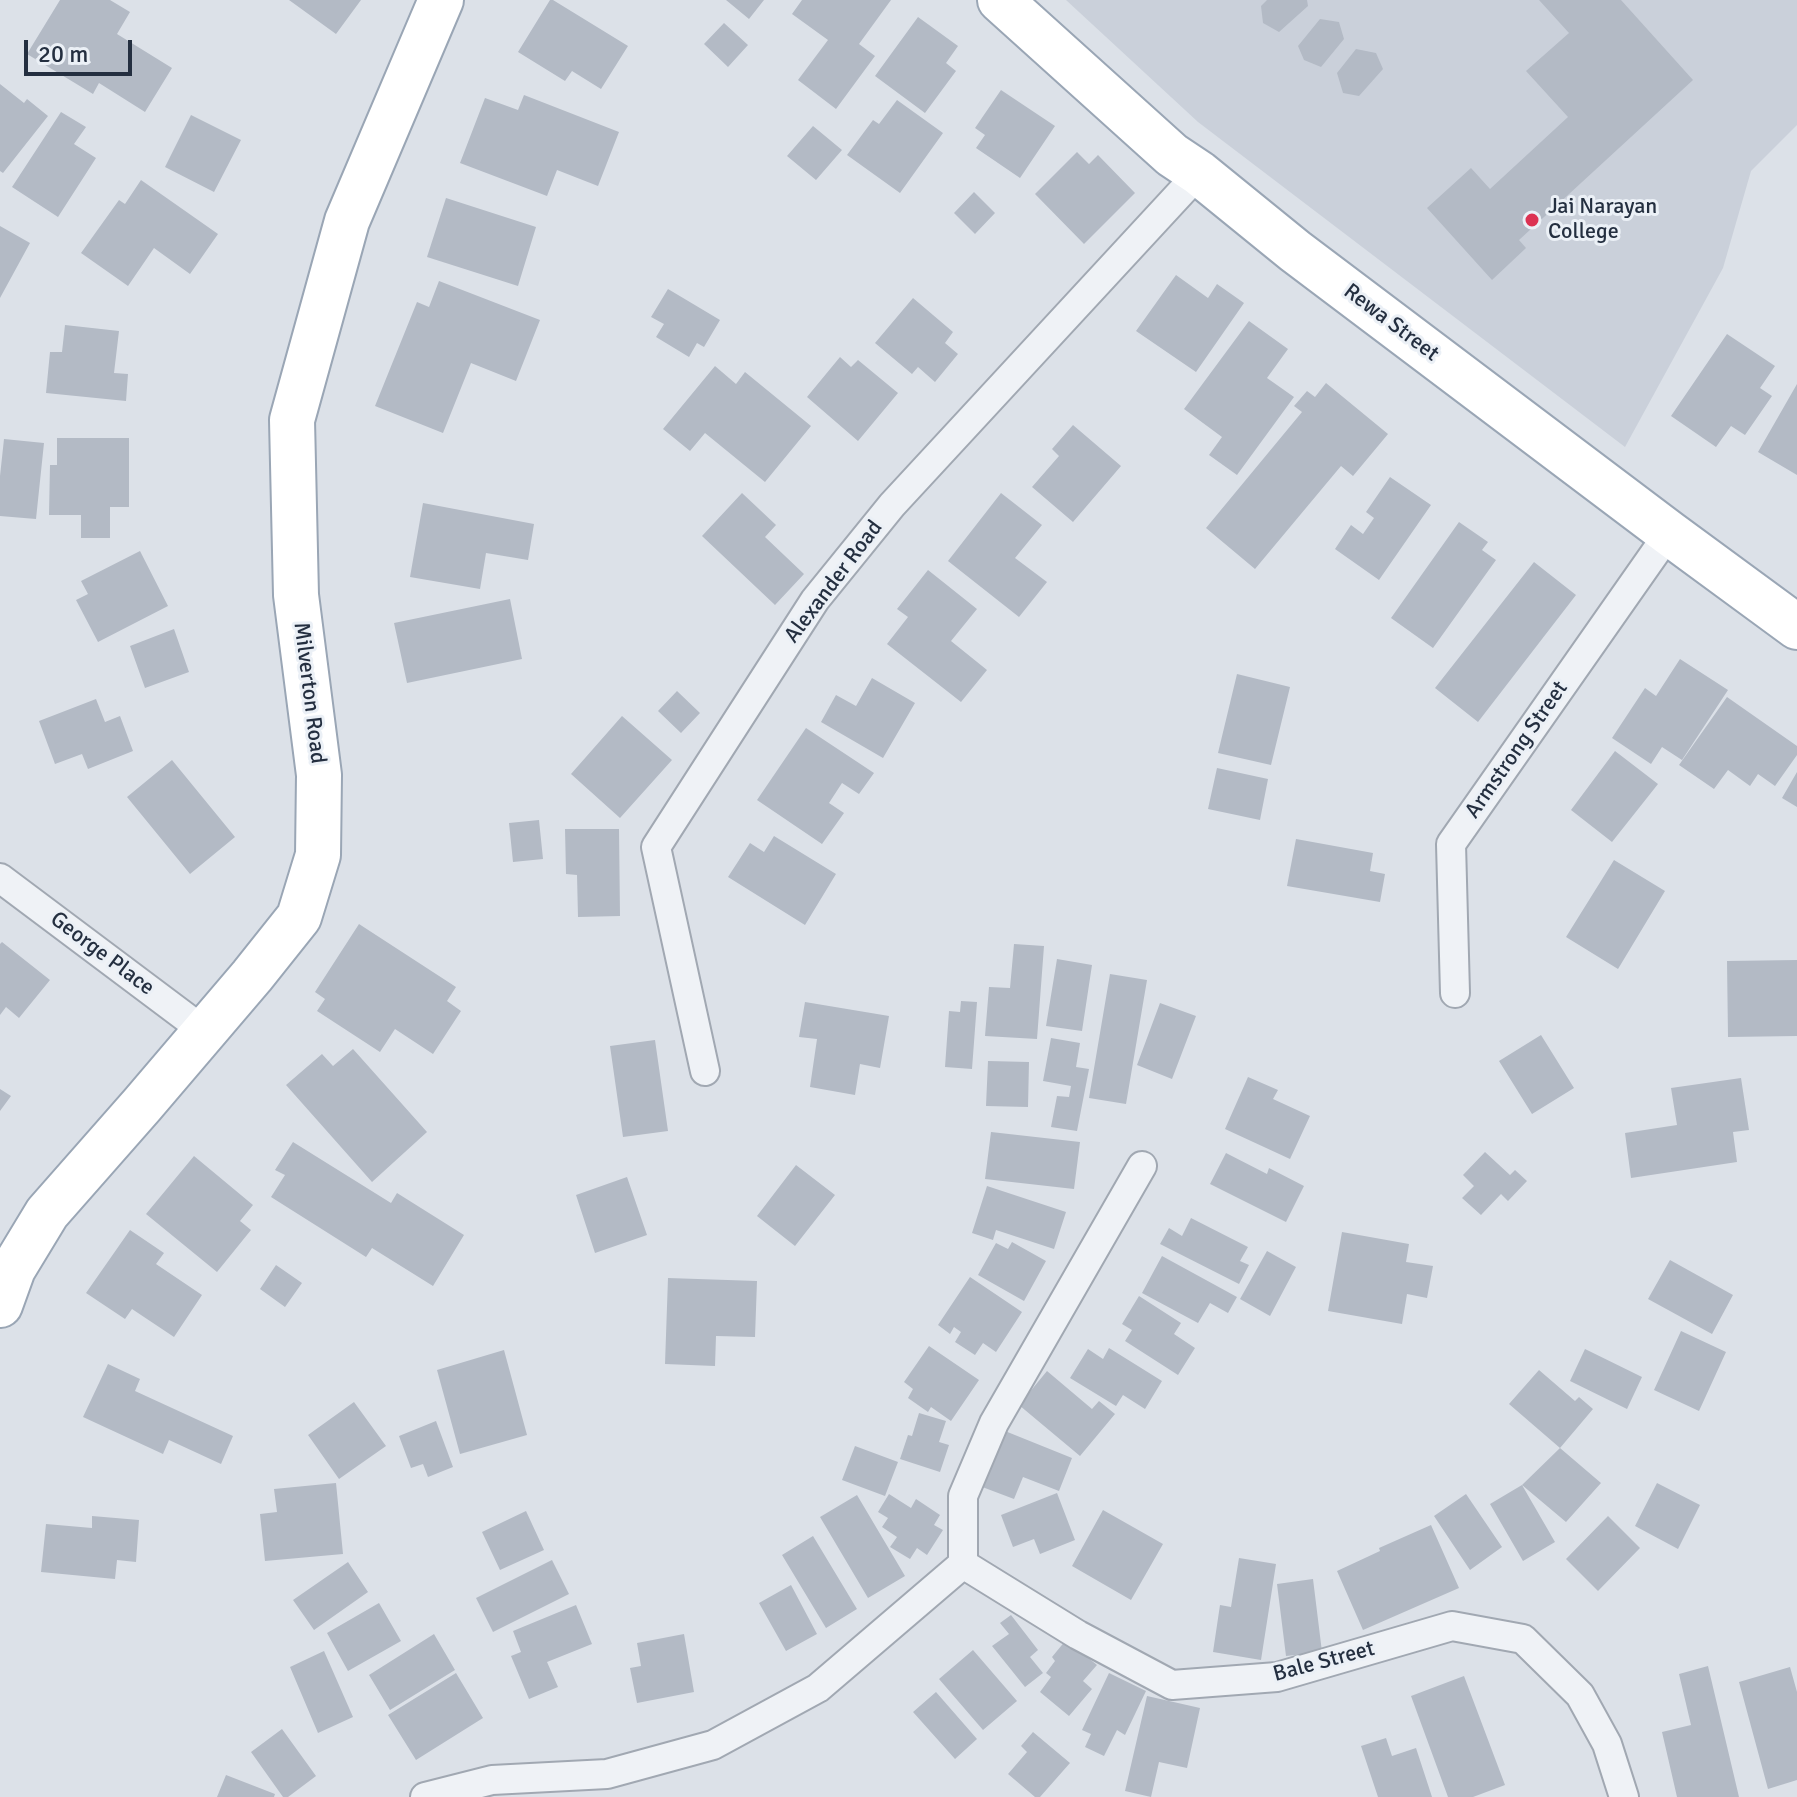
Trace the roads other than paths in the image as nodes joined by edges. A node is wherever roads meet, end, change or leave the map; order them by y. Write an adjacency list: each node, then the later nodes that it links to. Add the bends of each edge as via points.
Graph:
1 (441, 0): 8 (main road, Milverton Road, via 347,221 292,420 296,595 319,775 318,855 299,917)
2 (1000, 0): 3 (main road, Rewa Street, via 1172,155)
3 (1199, 173): 4 (main road, Rewa Street); 9 (street, Alexander Road, via 892,505 815,600 656,847)
4 (1669, 533): 5 (main road, Rewa Street); 7 (street, Armstrong Street, via 1451,844)
5 (1797, 627)
6 (0, 878): 8 (street, George Place)
7 (1455, 993)
8 (204, 1031): 11 (main road, Milverton Road, via 47,1213 13,1269)
9 (705, 1071)
10 (1142, 1166): 12 (street, via 994,1423 963,1496)
11 (0, 1305)
12 (963, 1564): 13 (street, via 818,1688 713,1745 607,1774 492,1780); 14 (street, Bale Street, via 1172,1685 1277,1677 1452,1626 1523,1639 1580,1695 1607,1744)
13 (425, 1797)
14 (1624, 1797)

